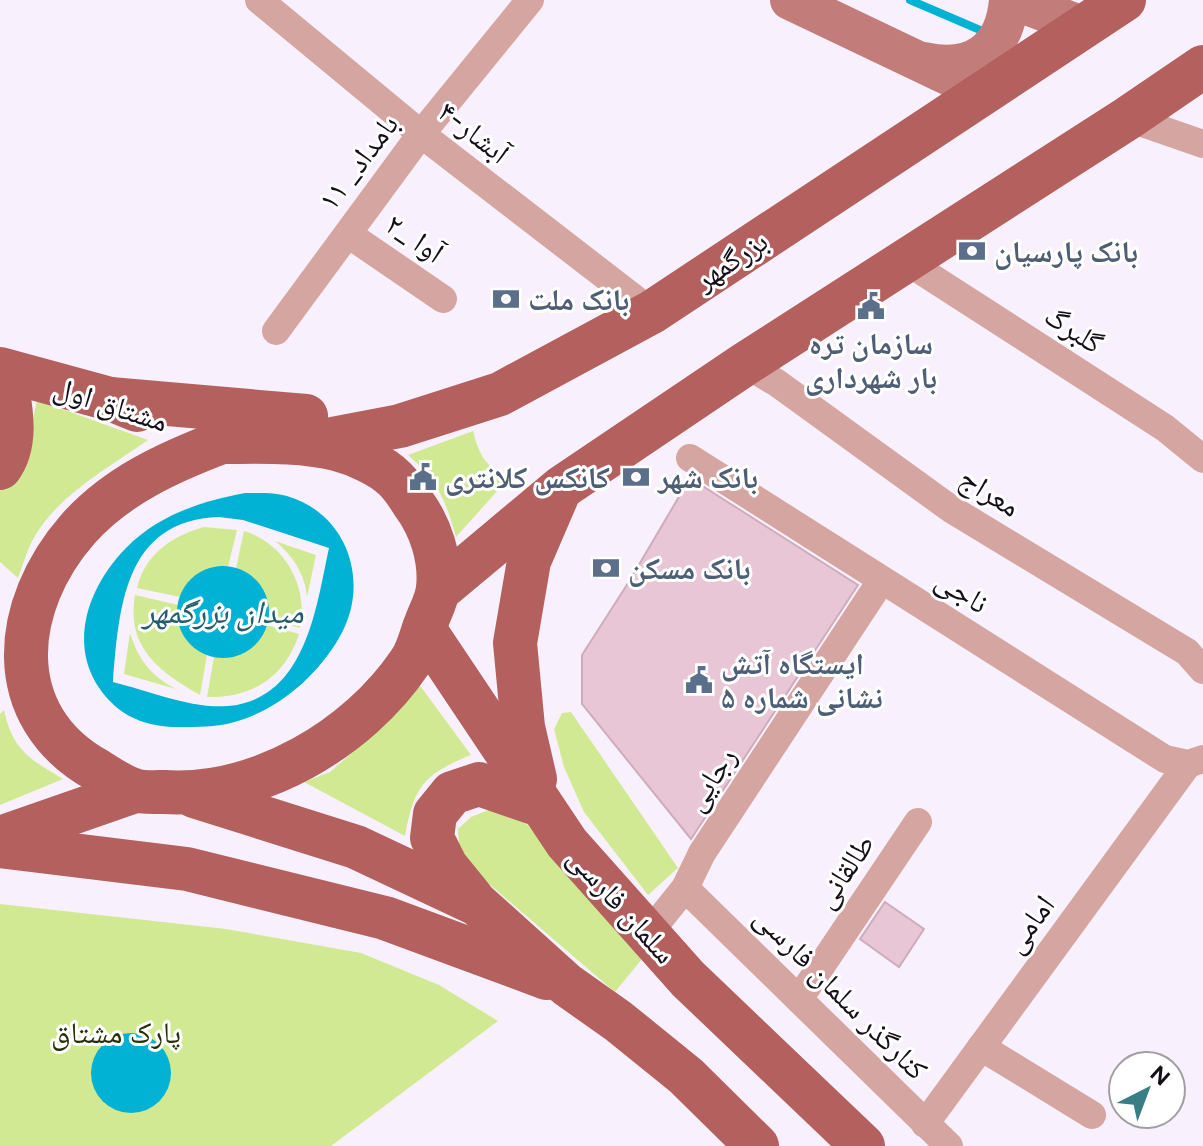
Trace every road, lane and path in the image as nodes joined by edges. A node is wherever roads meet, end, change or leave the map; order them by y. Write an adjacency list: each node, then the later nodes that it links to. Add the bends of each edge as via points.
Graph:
1 (259, 0): 11 (street, ۴-آبشار)
2 (530, 0): 11 (street, ۱۱ _بامداد)
3 (790, 0): 7 (street)
4 (1011, 0): 6 (street); 7 (street, via 999,38 984,54 945,67)
5 (1121, 1): 6 (main road, بزرگمهر)
6 (1085, 27): 9 (main road, بزرگمهر)
7 (924, 62): 9 (street)
8 (1203, 67): 10 (main road)
9 (983, 92): 16 (main road, بزرگمهر)
10 (1128, 118): 12 (street); 14 (main road)
11 (421, 134): 13 (street, ۱۱ _بامداد); 16 (street, ۴-آبشار)
12 (1203, 144)
13 (348, 234): 15 (street, ۲_ آوا); 17 (street, ۱۱ _بامداد)
14 (906, 261): 18 (main road); 25 (street, گلبرگ, via 1165,428)
15 (443, 299)
16 (652, 312): 21 (main road, بزرگمهر, via 500,394)
17 (276, 331)
18 (745, 364): 27 (main road); 31 (street, معراج, via 951,509 1187,652)
19 (3, 370): 20 (main road, مشتاق اول); 26 (main road, via 13,427)
20 (110, 399): 21 (main road); 22 (main road, مشتاق اول)
21 (400, 426): 23 (main road, بزرگمهر)
22 (222, 442): 23 (main road); 29 (main road, via 169,462 120,492 78,529 49,571)
23 (302, 445): 30 (main road, via 337,449 395,478 422,515 437,556)
24 (690, 458): 28 (street, ناجی)
25 (1203, 459)
26 (0, 468)
27 (561, 488): 30 (main road); 36 (main road, via 529,561 515,643 523,727)
28 (881, 581): 33 (street, ناجی, via 1165,759); 40 (street, رجایی, via 702,853)
29 (14, 604): 32 (main road)
30 (431, 610): 35 (main road, via 413,659 384,696 339,733 293,763 242,784); 36 (main road, سلمان فارسی)
31 (1203, 670)
32 (12, 676): 34 (main road, via 53,739)
33 (1196, 762): 45 (street, امامی)
34 (135, 791): 35 (main road); 38 (main road)
35 (188, 794): 41 (main road, via 356,847)
36 (540, 805): 41 (main road, via 479,784 452,793 435,814 432,838 446,866); 42 (main road, سلمان فارسی)
37 (918, 822): 44 (street, طالقانی)
38 (0, 838)
39 (0, 846): 43 (main road, via 202,872 385,918)
40 (685, 888): 42 (street, رجایی); 44 (street, کنارگذر سلمان فارسی)
41 (477, 904): 43 (main road)
42 (648, 934): 49 (main road, سلمان فارسی)
43 (567, 985): 48 (main road, via 686,1076)
44 (799, 999): 47 (street, کنارگذر سلمان فارسی)
45 (981, 1047): 46 (street); 47 (street, امامی)
46 (1092, 1115)
47 (925, 1124): 50 (street, کنارگذر سلمان فارسی)
48 (757, 1146)
49 (863, 1146)
50 (949, 1146)

